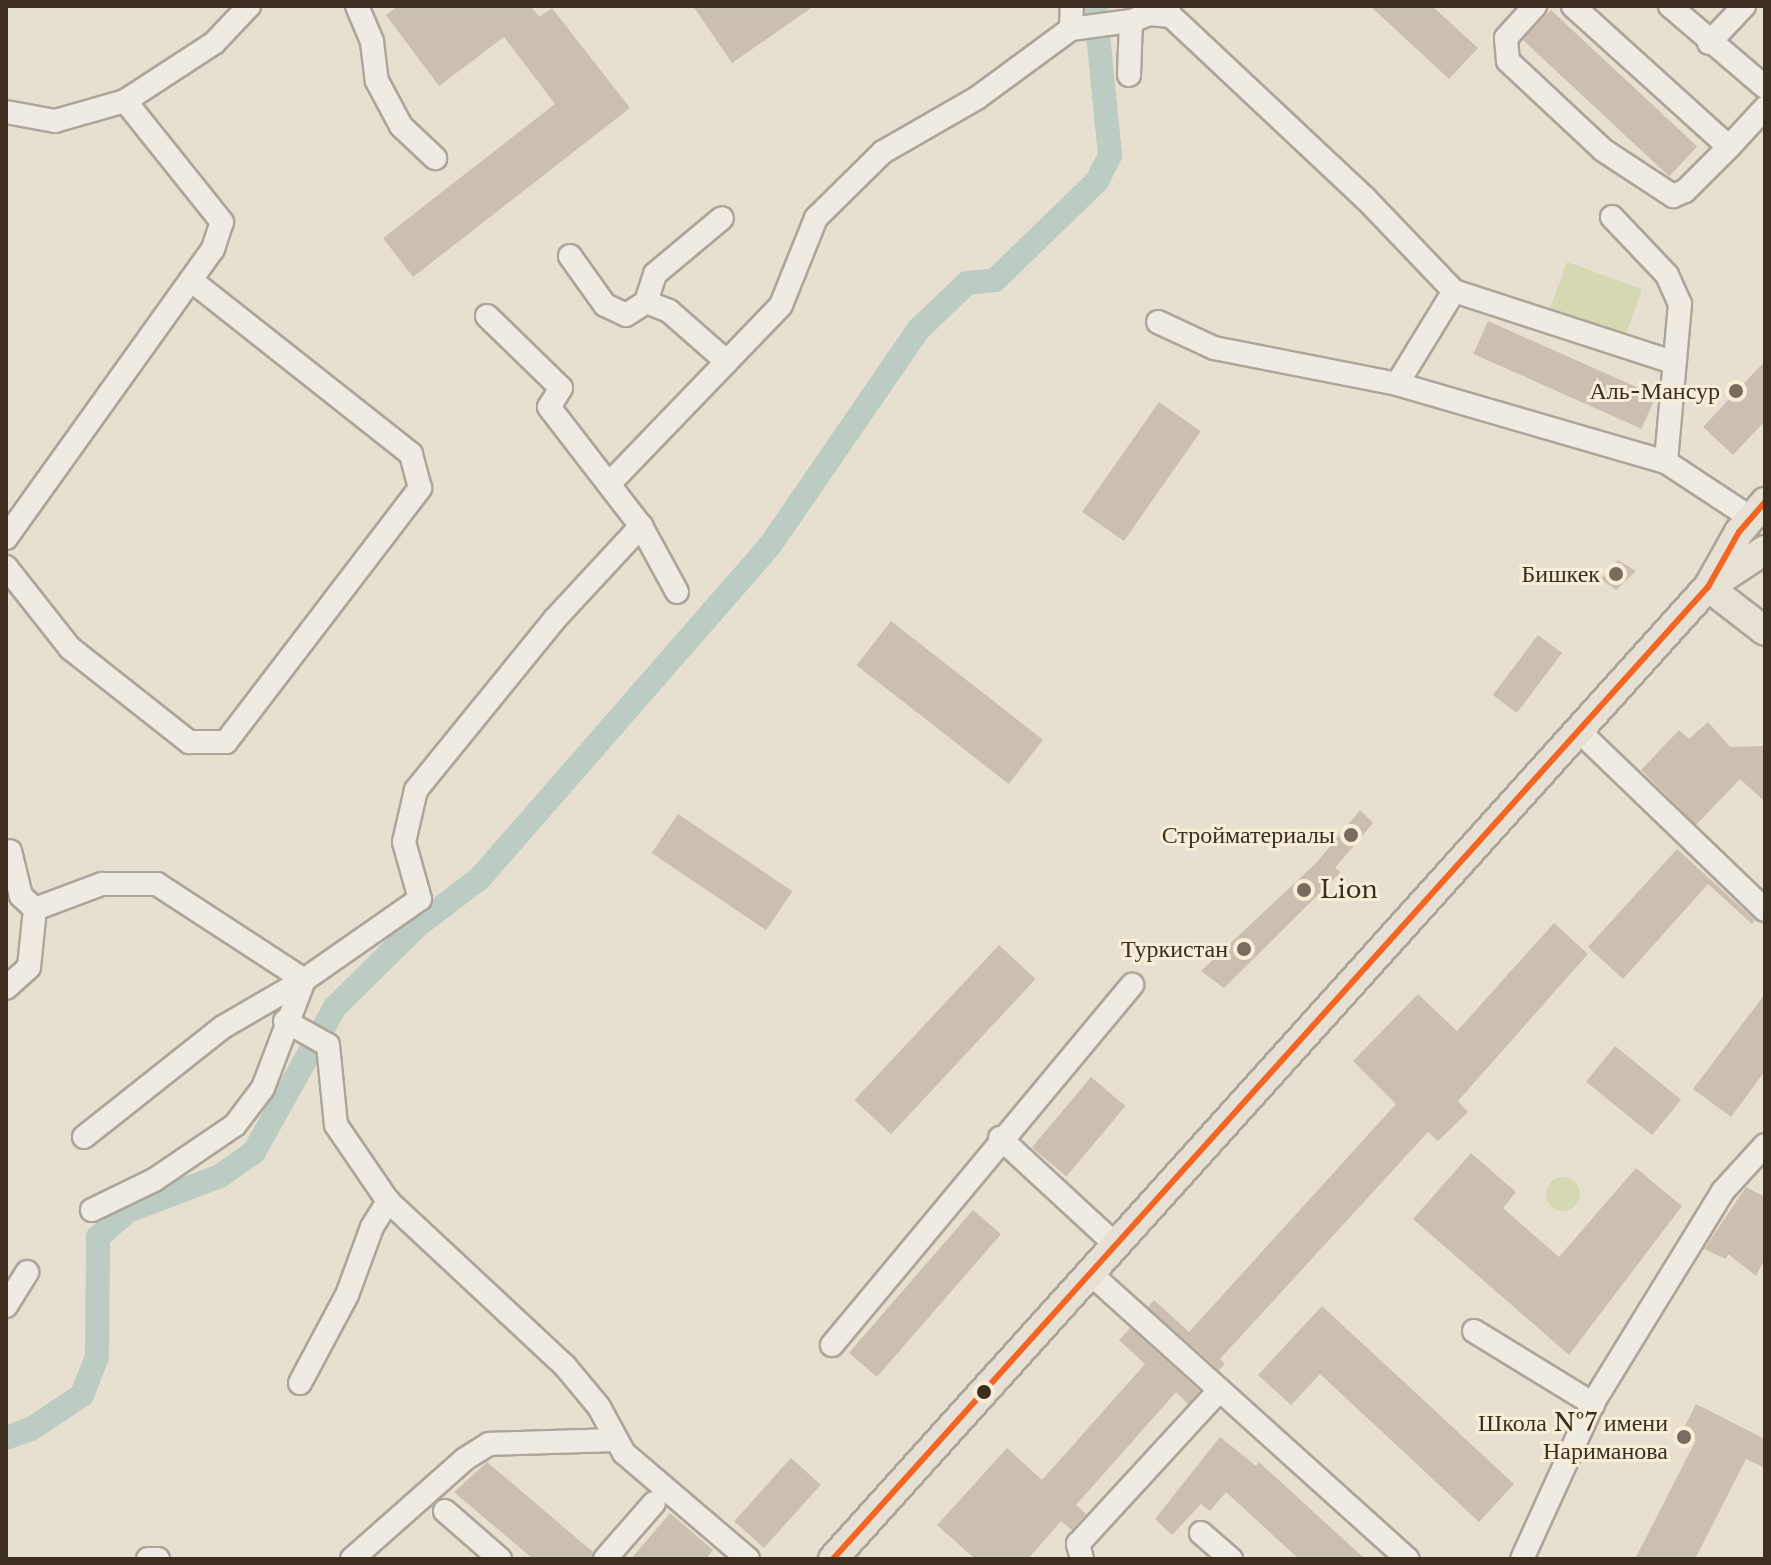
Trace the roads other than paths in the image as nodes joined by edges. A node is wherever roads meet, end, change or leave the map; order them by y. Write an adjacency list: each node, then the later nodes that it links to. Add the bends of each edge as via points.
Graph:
1 (249, 6): 13 (street, via 214,43)
2 (357, 6): 17 (street, via 372,42 377,81 401,126)
3 (1072, 6): 9 (street)
4 (1535, 6): 16 (street, via 1506,38 1508,61 1615,158 1673,196 1685,191)
5 (1573, 6): 16 (street)
6 (1670, 6): 10 (street)
7 (1744, 6): 10 (street)
8 (1121, 23): 9 (street); 11 (street); 22 (street, via 1149,14 1171,16 1192,31)
9 (1078, 30): 26 (street, via 977,98 883,152 816,218 781,305)
10 (1709, 43): 12 (street)
11 (1129, 75)
12 (1765, 87)
13 (125, 101): 15 (street, via 55,121); 21 (street, via 222,222 213,249)
14 (1765, 108): 16 (street)
15 (6, 112)
16 (1729, 147)
17 (435, 158)
18 (1612, 217): 27 (street, via 1667,275 1680,304)
19 (722, 218): 23 (street, via 655,274)
20 (570, 256): 23 (street, via 605,305 626,315)
21 (191, 280): 33 (street); 35 (street, via 411,454 420,488 226,742 189,742 70,648)
22 (1454, 291): 27 (street); 28 (street)
23 (646, 302): 26 (street, via 669,311)
24 (487, 316): 30 (street, via 561,388 549,407)
25 (1158, 322): 28 (street, via 1214,348)
26 (727, 362): 30 (street)
27 (1675, 363): 29 (street)
28 (1397, 384): 29 (street)
29 (1666, 462): 31 (street)
30 (609, 484): 32 (street)
31 (1758, 510): 36 (main road)
32 (641, 526): 37 (street); 43 (street, via 555,619 416,790 404,842 420,899)
33 (6, 538)
34 (1765, 550): 36 (main road)
35 (6, 567)
36 (1708, 587): 38 (main road); 39 (main road)
37 (677, 592)
38 (1765, 631)
39 (1579, 731): 42 (street); 52 (main road)
40 (10, 851): 41 (street, via 21,896)
41 (35, 909): 43 (street, via 102,884 157,884); 45 (street, via 29,967)
42 (1765, 910)
43 (304, 980): 46 (street); 47 (street, via 223,1027)
44 (1132, 985): 48 (street)
45 (6, 988)
46 (285, 1021): 50 (street, via 328,1045 336,1125); 51 (street, via 263,1088 235,1125 154,1180)
47 (84, 1137)
48 (1000, 1138): 52 (street); 57 (street)
49 (1764, 1148): 60 (street, via 1723,1191)
50 (388, 1201): 58 (street, via 372,1227 347,1295); 61 (street, via 565,1366 599,1407)
51 (92, 1210)
52 (1117, 1246): 54 (main road)
53 (27, 1272): 55 (street)
54 (1091, 1274): 59 (street); 66 (main road)
55 (6, 1306)
56 (1474, 1331): 60 (street)
57 (832, 1345)
58 (300, 1383)
59 (1218, 1392): 65 (street); 74 (street)
60 (1593, 1404): 75 (street)
61 (613, 1440): 69 (street, via 489,1444); 72 (street)
62 (654, 1503): 71 (street)
63 (445, 1511): 70 (street)
64 (1201, 1533): 73 (street)
65 (1074, 1554)
66 (835, 1558)
67 (148, 1559): 68 (street)
68 (158, 1559)
69 (352, 1559)
70 (500, 1559)
71 (605, 1559)
72 (748, 1559)
73 (1231, 1559)
74 (1407, 1559)
75 (1522, 1559)

